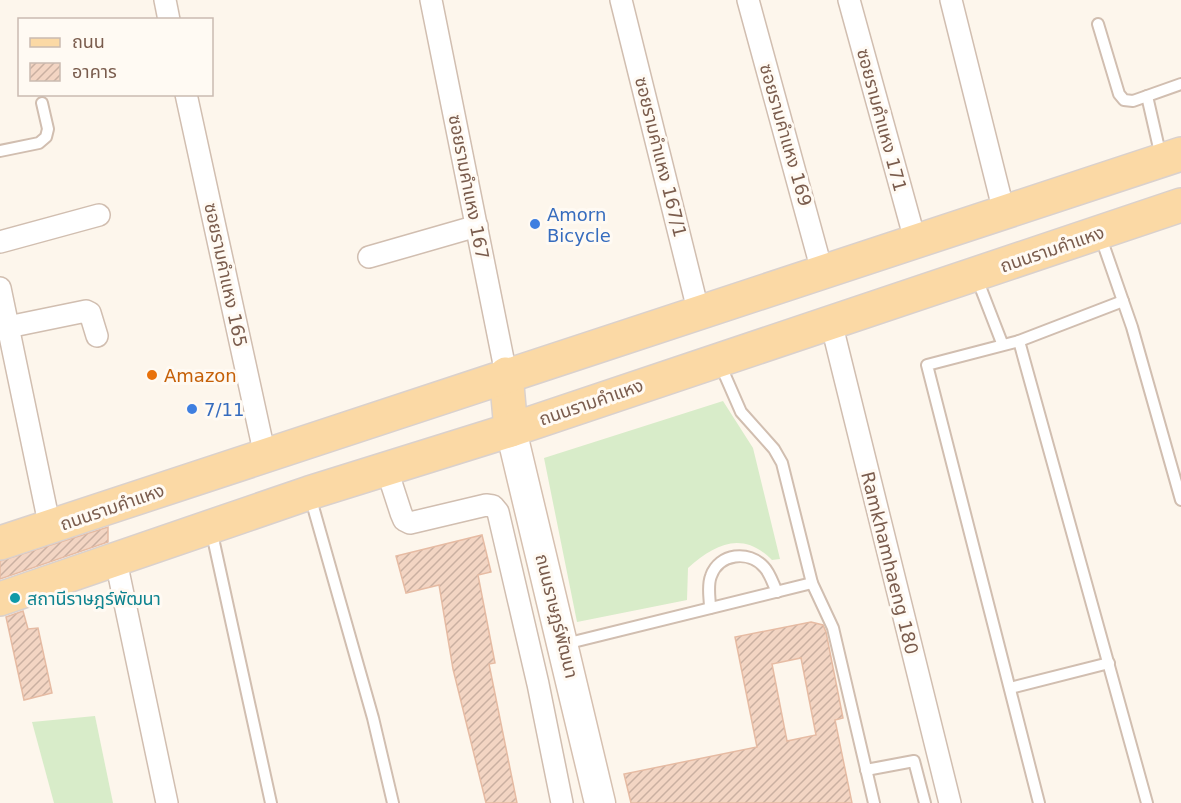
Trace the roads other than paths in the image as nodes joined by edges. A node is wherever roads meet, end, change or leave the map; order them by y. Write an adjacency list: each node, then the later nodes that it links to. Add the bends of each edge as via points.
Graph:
1 (165, 0): 7 (street)
2 (431, 0): 18 (street, ซอยรามคำแหง 167)
3 (621, 0): 27 (street, ซอยรามคำแหง 167/1)
4 (748, 0): 23 (street, ซอยรามคำแหง 169)
5 (849, 0): 20 (street, ซอยรามคำแหง 171)
6 (951, 0): 16 (street)
7 (169, 18)
8 (1098, 24): 11 (lane, via 1119,94 1124,100 1133,101)
9 (1181, 84): 11 (lane)
10 (186, 96): 36 (street, ซอยรามคำแหง 165)
11 (1147, 96): 14 (lane)
12 (42, 103): 13 (lane, via 46,137 39,143)
13 (0, 151)
14 (1171, 157): 16 (main road, ถนนรามคำแหง)
15 (1181, 205): 19 (main road, ถนนรามคำแหง)
16 (1004, 212): 20 (main road, ถนนรามคำแหง)
17 (99, 215): 21 (street)
18 (477, 226): 22 (street); 34 (street, ซอยรามคำแหง 167)
19 (1099, 231): 24 (main road, ถนนรามคำแหง); 26 (lane)
20 (915, 240): 23 (main road, ถนนรามคำแหง)
21 (0, 242)
22 (369, 257)
23 (822, 271): 27 (main road, ถนนรามคำแหง)
24 (976, 275): 28 (main road, ถนนรามคำแหง); 32 (lane)
25 (0, 288): 29 (street)
26 (1123, 301): 31 (lane); 39 (lane)
27 (699, 314): 34 (main road, ถนนรามคำแหง)
28 (831, 322): 33 (main road, ถนนรามคำแหง); 61 (street, Ramkhamhaeng 180)
29 (8, 327): 30 (street, via 86,311); 41 (street)
30 (97, 336)
31 (1018, 341): 32 (lane); 49 (lane)
32 (1002, 343): 52 (lane, via 927,366)
33 (718, 358): 35 (main road, ถนนรามคำแหง); 44 (lane, via 741,412 782,463)
34 (506, 374): 35 (main road); 36 (main road, ถนนรามคำแหง)
35 (511, 430): 37 (main road, ถนนรามคำแหง); 48 (street, ถนนราษฏร์พัฒนา)
36 (265, 456): 41 (main road, ถนนรามคำแหง)
37 (386, 468): 38 (main road, ถนนรามคำแหง); 51 (street, via 404,520 410,523 486,505 498,512)
38 (309, 493): 40 (main road, ถนนรามคำแหง); 56 (lane)
39 (1181, 500)
40 (211, 526): 43 (main road, ถนนรามคำแหง); 55 (lane)
41 (50, 528): 42 (main road, ถนนรามคำแหง)
42 (0, 543)
43 (116, 561): 46 (main road, ถนนรามคำแหง); 54 (street)
44 (812, 583): 45 (lane); 53 (lane, via 833,628)
45 (777, 592): 47 (lane); 47 (lane, via 760,563 744,555 733,557 723,560 710,576)
46 (0, 599)
47 (710, 608): 48 (lane)
48 (564, 644): 50 (street, ถนนราษฏร์พัฒนา)
49 (1108, 663): 52 (lane); 63 (lane)
50 (572, 677): 51 (street); 58 (street, ถนนราษฏร์พัฒนา)
51 (538, 684): 57 (street)
52 (1010, 688): 62 (lane)
53 (866, 770): 59 (lane); 60 (lane, via 914,761)
54 (167, 803)
55 (271, 803)
56 (393, 803)
57 (562, 803)
58 (600, 803)
59 (874, 803)
60 (925, 803)
61 (950, 803)
62 (1040, 803)
63 (1147, 803)

